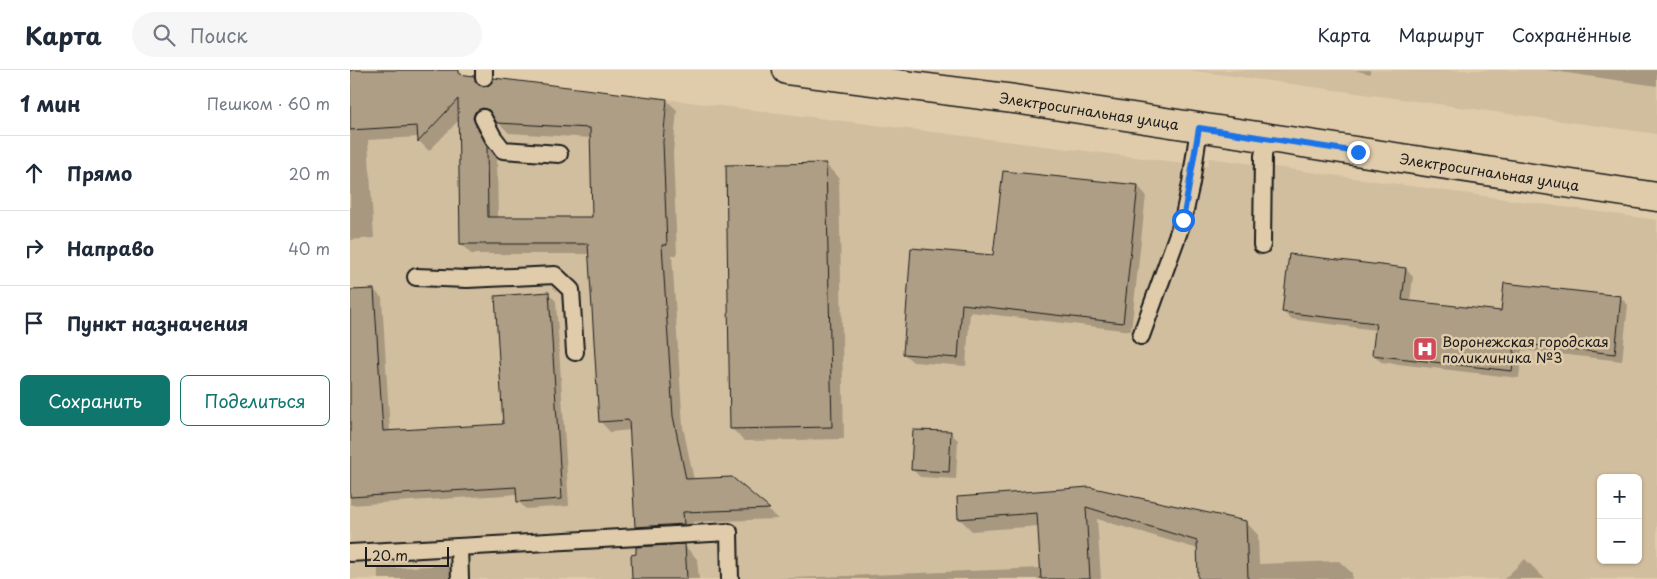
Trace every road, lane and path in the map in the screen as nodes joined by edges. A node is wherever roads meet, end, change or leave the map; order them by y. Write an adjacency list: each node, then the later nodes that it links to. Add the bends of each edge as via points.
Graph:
1 (787, 70): 3 (street, Электросигнальная улица)
2 (483, 118): 5 (lane, via 503,150)
3 (1199, 128): 4 (street, Электросигнальная улица); 9 (lane, via 1183,220)
4 (1266, 138): 6 (street, Электросигнальная улица); 7 (lane)
5 (559, 154)
6 (1657, 197)
7 (1262, 245)
8 (416, 278): 10 (lane, via 555,275 572,290)
9 (1141, 336)
10 (575, 352)
11 (458, 547): 12 (lane); 13 (lane); 14 (lane, via 729,532)
12 (350, 553)
13 (460, 579)
14 (730, 579)

